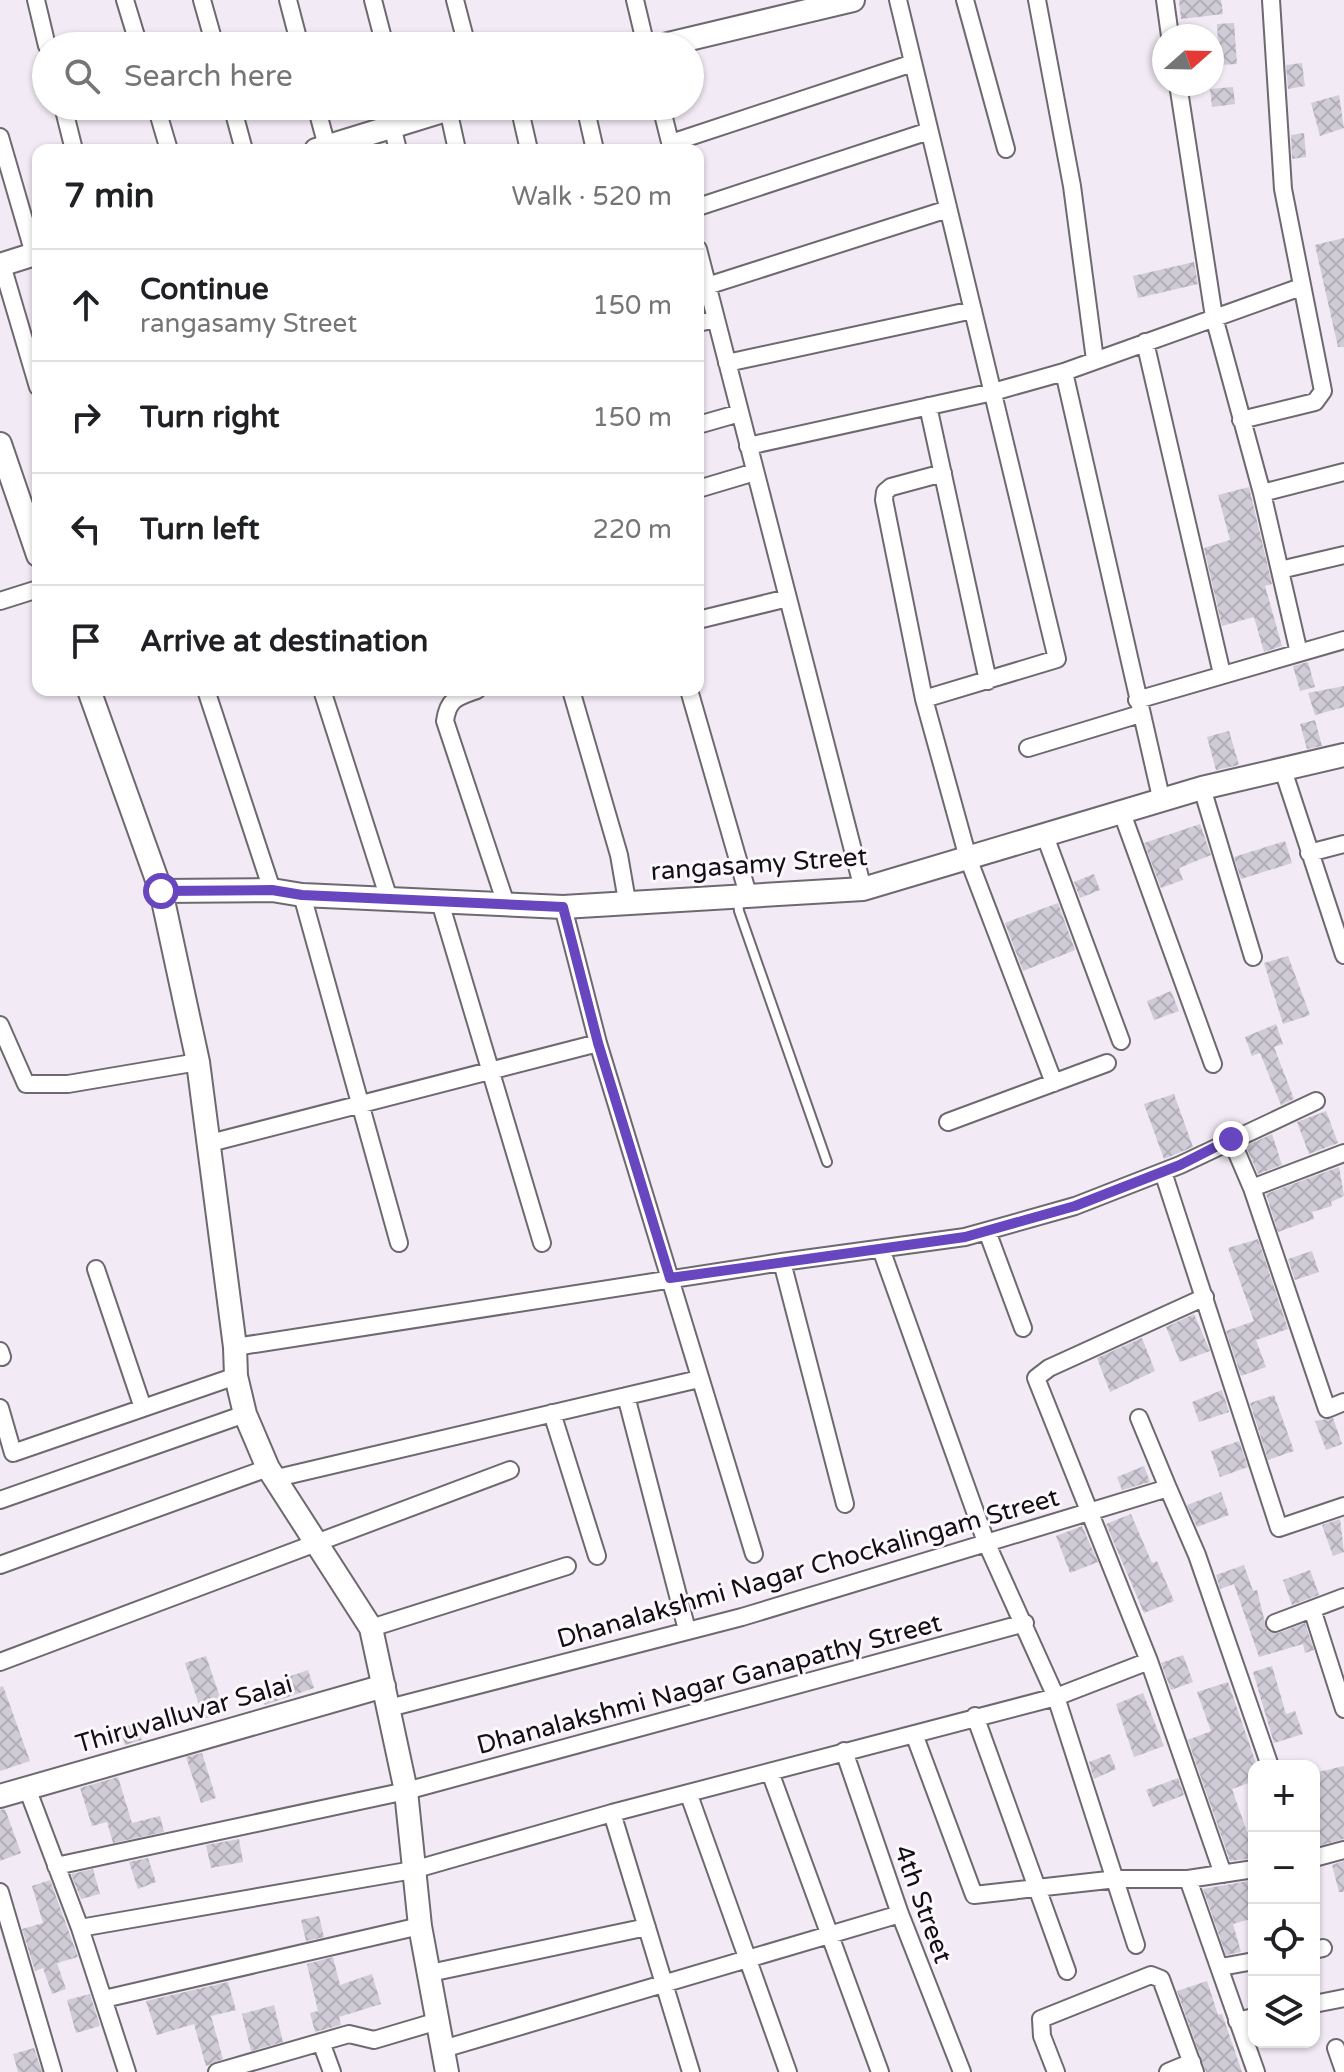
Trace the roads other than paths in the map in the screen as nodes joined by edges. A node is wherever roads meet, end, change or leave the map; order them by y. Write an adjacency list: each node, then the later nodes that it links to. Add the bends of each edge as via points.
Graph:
1 (36, 0): 15 (street)
2 (125, 0): 16 (street)
3 (202, 0): 17 (street)
4 (288, 0): 18 (street)
5 (373, 0): 19 (street)
6 (455, 0): 20 (street)
7 (635, 0): 21 (street)
8 (853, 0): 22 (street)
9 (898, 0): 23 (street)
10 (965, 0): 48 (street)
11 (1037, 0): 62 (street, via 1072,186)
12 (1165, 0): 14 (street)
13 (1271, 0): 56 (street, via 1283,189)
14 (1168, 24)
15 (44, 32)
16 (135, 32)
17 (211, 32)
18 (296, 32)
19 (381, 32)
20 (463, 32)
21 (643, 32)
22 (704, 36)
23 (913, 63): 35 (street); 47 (street)
24 (1180, 96): 58 (street)
25 (66, 120): 37 (street)
26 (160, 120): 38 (street)
27 (236, 120): 39 (street)
28 (319, 120): 40 (street)
29 (395, 120): 41 (street)
30 (400, 120): 42 (street)
31 (454, 120): 43 (street)
32 (522, 120): 44 (street)
33 (588, 120): 45 (street)
34 (665, 120): 46 (street)
35 (929, 131): 49 (street); 50 (street)
36 (0, 137): 51 (street)
37 (72, 144)
38 (167, 144)
39 (242, 144)
40 (323, 144)
41 (336, 144)
42 (398, 144)
43 (456, 144)
44 (528, 144)
45 (594, 144)
46 (671, 144)
47 (678, 144)
48 (1006, 149)
49 (704, 205)
50 (948, 209): 55 (street); 57 (street)
51 (32, 240)
52 (32, 254): 53 (street)
53 (1, 265): 64 (street)
54 (704, 274): 55 (street)
55 (707, 286): 59 (street)
56 (1301, 287): 58 (street); 69 (street, via 1322,396)
57 (973, 310): 63 (street); 66 (street)
58 (1214, 317): 61 (street); 69 (street)
59 (716, 319): 60 (street); 63 (street)
60 (704, 322)
61 (1145, 342): 62 (street); 87 (street)
62 (1095, 360): 65 (street)
63 (727, 363): 68 (street)
64 (32, 367)
65 (1064, 372): 66 (street); 96 (street)
66 (993, 392): 67 (street); 88 (street, via 1057,659)
67 (928, 406): 72 (street); 75 (street)
68 (740, 413): 70 (street); 72 (street)
69 (1241, 420): 77 (street)
70 (704, 423)
71 (0, 444): 78 (street)
72 (748, 446): 73 (street)
73 (755, 472): 76 (street); 82 (street)
74 (1344, 472): 77 (street)
75 (943, 473): 88 (street); 95 (street, via 885,492)
76 (704, 487)
77 (1262, 493): 80 (street)
78 (32, 533)
79 (1344, 555): 80 (street)
80 (1280, 570): 86 (street)
81 (32, 591): 83 (street)
82 (788, 598): 84 (street); 107 (street)
83 (0, 601)
84 (704, 619)
85 (1344, 640): 86 (street)
86 (1299, 653): 87 (street)
87 (1222, 674): 96 (street)
88 (988, 681): 95 (street)
89 (91, 696): 109 (street)
90 (208, 696): 108 (street)
91 (324, 696): 112 (street)
92 (459, 696): 115 (street, via 447,706 445,721)
93 (573, 696): 113 (street, via 619,855)
94 (691, 696): 111 (street)
95 (924, 699): 106 (street)
96 (1139, 707): 97 (street); 101 (street)
97 (1028, 748)
98 (1344, 755): 99 (street, rangasamy Street)
99 (1283, 770): 100 (street, rangasamy Street); 105 (street)
100 (1202, 788): 101 (street, rangasamy Street); 118 (street)
101 (1162, 802): 102 (street, rangasamy Street)
102 (1122, 813): 103 (street, rangasamy Street); 124 (street)
103 (1045, 836): 106 (street, rangasamy Street); 120 (street)
104 (1344, 844): 105 (street)
105 (1309, 853): 117 (street)
106 (968, 858): 107 (street, rangasamy Street); 126 (street)
107 (863, 889): 111 (street, rangasamy Street)
108 (272, 890): 109 (street, rangasamy Street); 110 (street, rangasamy Street)
109 (161, 891): 122 (street)
110 (302, 895): 112 (street, rangasamy Street); 128 (street)
111 (744, 898): 113 (street, rangasamy Street); 133 (lane, via 739,911)
112 (389, 899): 114 (street, rangasamy Street)
113 (627, 901): 116 (street, rangasamy Street)
114 (440, 902): 115 (street, rangasamy Street); 125 (street)
115 (506, 904): 116 (street, rangasamy Street)
116 (563, 907): 121 (street)
117 (1342, 946)
118 (1253, 957)
119 (0, 1025): 122 (street, via 26,1084 68,1084)
120 (1121, 1041)
121 (598, 1043): 125 (street); 142 (street)
122 (198, 1062): 131 (street)
123 (1107, 1063): 126 (street)
124 (1213, 1064)
125 (492, 1072): 128 (street); 138 (street)
126 (1054, 1083): 129 (street)
127 (1316, 1101): 130 (street)
128 (360, 1103): 131 (street); 137 (street)
129 (948, 1122)
130 (1231, 1139): 134 (street); 135 (street)
131 (210, 1143): 145 (street)
132 (1344, 1153): 135 (street)
133 (827, 1162)
134 (1163, 1172): 136 (street, via 1075,1206); 143 (street)
135 (1252, 1188): 149 (street, via 1327,1409)
136 (987, 1231): 139 (street); 144 (street)
137 (399, 1243)
138 (542, 1243)
139 (881, 1249): 140 (street); 162 (street)
140 (782, 1262): 142 (street); 159 (street)
141 (96, 1269): 151 (street)
142 (670, 1278): 145 (street); 147 (street)
143 (1205, 1297): 160 (street, via 1279,1528); 161 (street, via 1037,1375)
144 (1023, 1328)
145 (235, 1347): 146 (street)
146 (236, 1376): 151 (street); 153 (street)
147 (699, 1379): 148 (street); 164 (street)
148 (626, 1396): 152 (street); 173 (street)
149 (1344, 1402)
150 (0, 1408): 151 (street, via 13,1453)
151 (143, 1408)
152 (552, 1413): 156 (street); 165 (street)
153 (245, 1414): 156 (street); 158 (street)
154 (1139, 1418): 157 (street)
155 (510, 1470): 163 (street)
156 (272, 1473): 163 (street); 166 (street)
157 (1168, 1488): 161 (street, Dhanalakshmi Nagar Chockalingam Street); 182 (street, via 1197,1555)
158 (0, 1500)
159 (845, 1504)
160 (1344, 1506)
161 (1090, 1514): 162 (street, Dhanalakshmi Nagar Chockalingam Street); 174 (street)
162 (986, 1542): 170 (street); 173 (street, Dhanalakshmi Nagar Chockalingam Street)
163 (319, 1543): 172 (street); 175 (street)
164 (754, 1554)
165 (597, 1556)
166 (0, 1565)
167 (567, 1566): 172 (street)
168 (1344, 1597): 169 (street)
169 (1312, 1609): 171 (street); 178 (street)
170 (1025, 1623): 177 (street); 185 (street, Dhanalakshmi Nagar Ganapathy Street)
171 (1275, 1623)
172 (371, 1628): 176 (street)
173 (687, 1630): 176 (street, Dhanalakshmi Nagar Chockalingam Street)
174 (1149, 1661): 177 (street); 194 (street)
175 (0, 1662)
176 (387, 1697): 184 (street, Thiruvalluvar Salai); 185 (street)
177 (1056, 1697): 179 (street); 195 (street)
178 (1344, 1709)
179 (975, 1716): 180 (street); 197 (street)
180 (914, 1734): 181 (street); 197 (street, via 974,1895)
181 (844, 1751): 183 (street); 199 (street, 4th Street)
182 (1268, 1760)
183 (770, 1772): 186 (street); 203 (street)
184 (27, 1788): 187 (street, Thiruvalluvar Salai); 191 (street)
185 (406, 1791): 191 (street, Dhanalakshmi Nagar Ganapathy Street); 192 (street)
186 (689, 1795): 188 (street); 205 (street)
187 (0, 1796)
188 (612, 1813): 192 (street); 201 (street)
189 (1344, 1850): 190 (street)
190 (1320, 1856)
191 (56, 1866): 202 (street)
192 (413, 1870): 200 (street); 202 (street)
193 (1248, 1870): 194 (street)
194 (1223, 1874): 196 (street)
195 (1117, 1879): 196 (street); 197 (street); 204 (street)
196 (1188, 1879): 207 (street)
197 (1037, 1889): 208 (street)
198 (0, 1892): 221 (street)
199 (900, 1914): 203 (street); 229 (street, 4th Street)
200 (420, 1926): 209 (street); 212 (street)
201 (647, 1927): 209 (street); 210 (street)
202 (80, 1928): 212 (street)
203 (830, 1935): 205 (street); 228 (street)
204 (1136, 1945)
205 (747, 1959): 210 (street); 227 (street)
206 (1248, 1962): 207 (street)
207 (1221, 1967): 214 (street)
208 (1067, 1971)
209 (430, 1973): 215 (street)
210 (664, 1984): 218 (street); 226 (street)
211 (1344, 1998): 213 (street)
212 (104, 1999): 222 (street)
213 (1320, 2003)
214 (1246, 2019): 232 (street)
215 (438, 2021): 216 (street, via 374,2040 355,2033); 218 (street)
216 (321, 2042): 223 (street); 224 (street)
217 (1336, 2048): 220 (street)
218 (443, 2049): 225 (street)
219 (1194, 2067): 230 (street, via 1161,1979 1151,1975 1041,2019); 231 (street)
220 (1344, 2071)
221 (53, 2072)
222 (127, 2072)
223 (217, 2072)
224 (332, 2072)
225 (447, 2072)
226 (691, 2072)
227 (788, 2072)
228 (880, 2072)
229 (962, 2072)
230 (1056, 2072)
231 (1168, 2072)
232 (1256, 2072)

